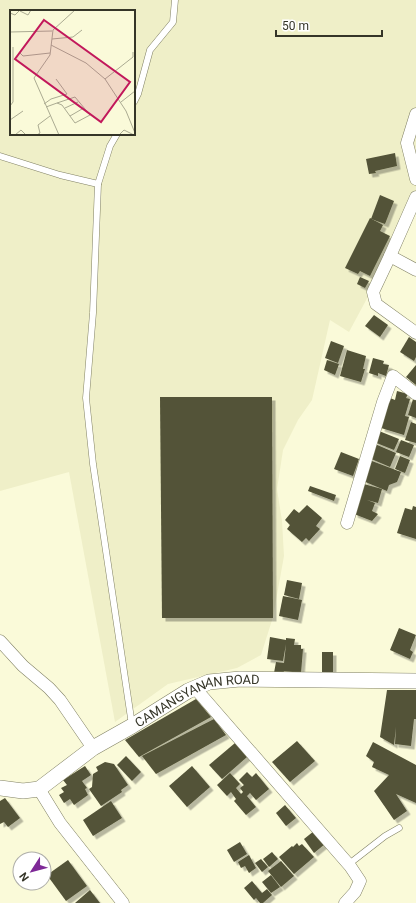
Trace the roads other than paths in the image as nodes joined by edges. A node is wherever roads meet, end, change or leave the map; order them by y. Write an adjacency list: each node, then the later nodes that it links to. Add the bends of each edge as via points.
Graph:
1 (175, 0): 2 (lane, via 173,22 150,50)
2 (135, 100)
3 (416, 114): 6 (street, via 407,143)
4 (116, 135): 7 (lane)
5 (0, 156): 7 (lane)
6 (416, 179)
7 (98, 184): 17 (lane, via 93,313 86,398 93,464)
8 (416, 197): 9 (street)
9 (390, 256): 10 (street); 11 (street, via 373,292 376,304)
10 (416, 270)
11 (416, 333)
12 (416, 394): 13 (street, via 393,376)
13 (347, 523)
14 (0, 641): 18 (street, via 60,700)
15 (416, 681): 16 (street, CAMANGYANAN ROAD, via 240,679 209,682)
16 (195, 688): 17 (street, CAMANGYANAN ROAD); 22 (street)
17 (132, 726): 18 (street, CAMANGYANAN ROAD)
18 (93, 748): 20 (street, CAMANGYANAN ROAD)
19 (0, 788): 20 (street, CAMANGYANAN ROAD, via 23,791)
20 (38, 788): 23 (street, via 60,824)
21 (399, 828): 22 (lane)
22 (349, 864): 24 (street, via 360,881 355,892)
23 (123, 903)
24 (345, 903)

